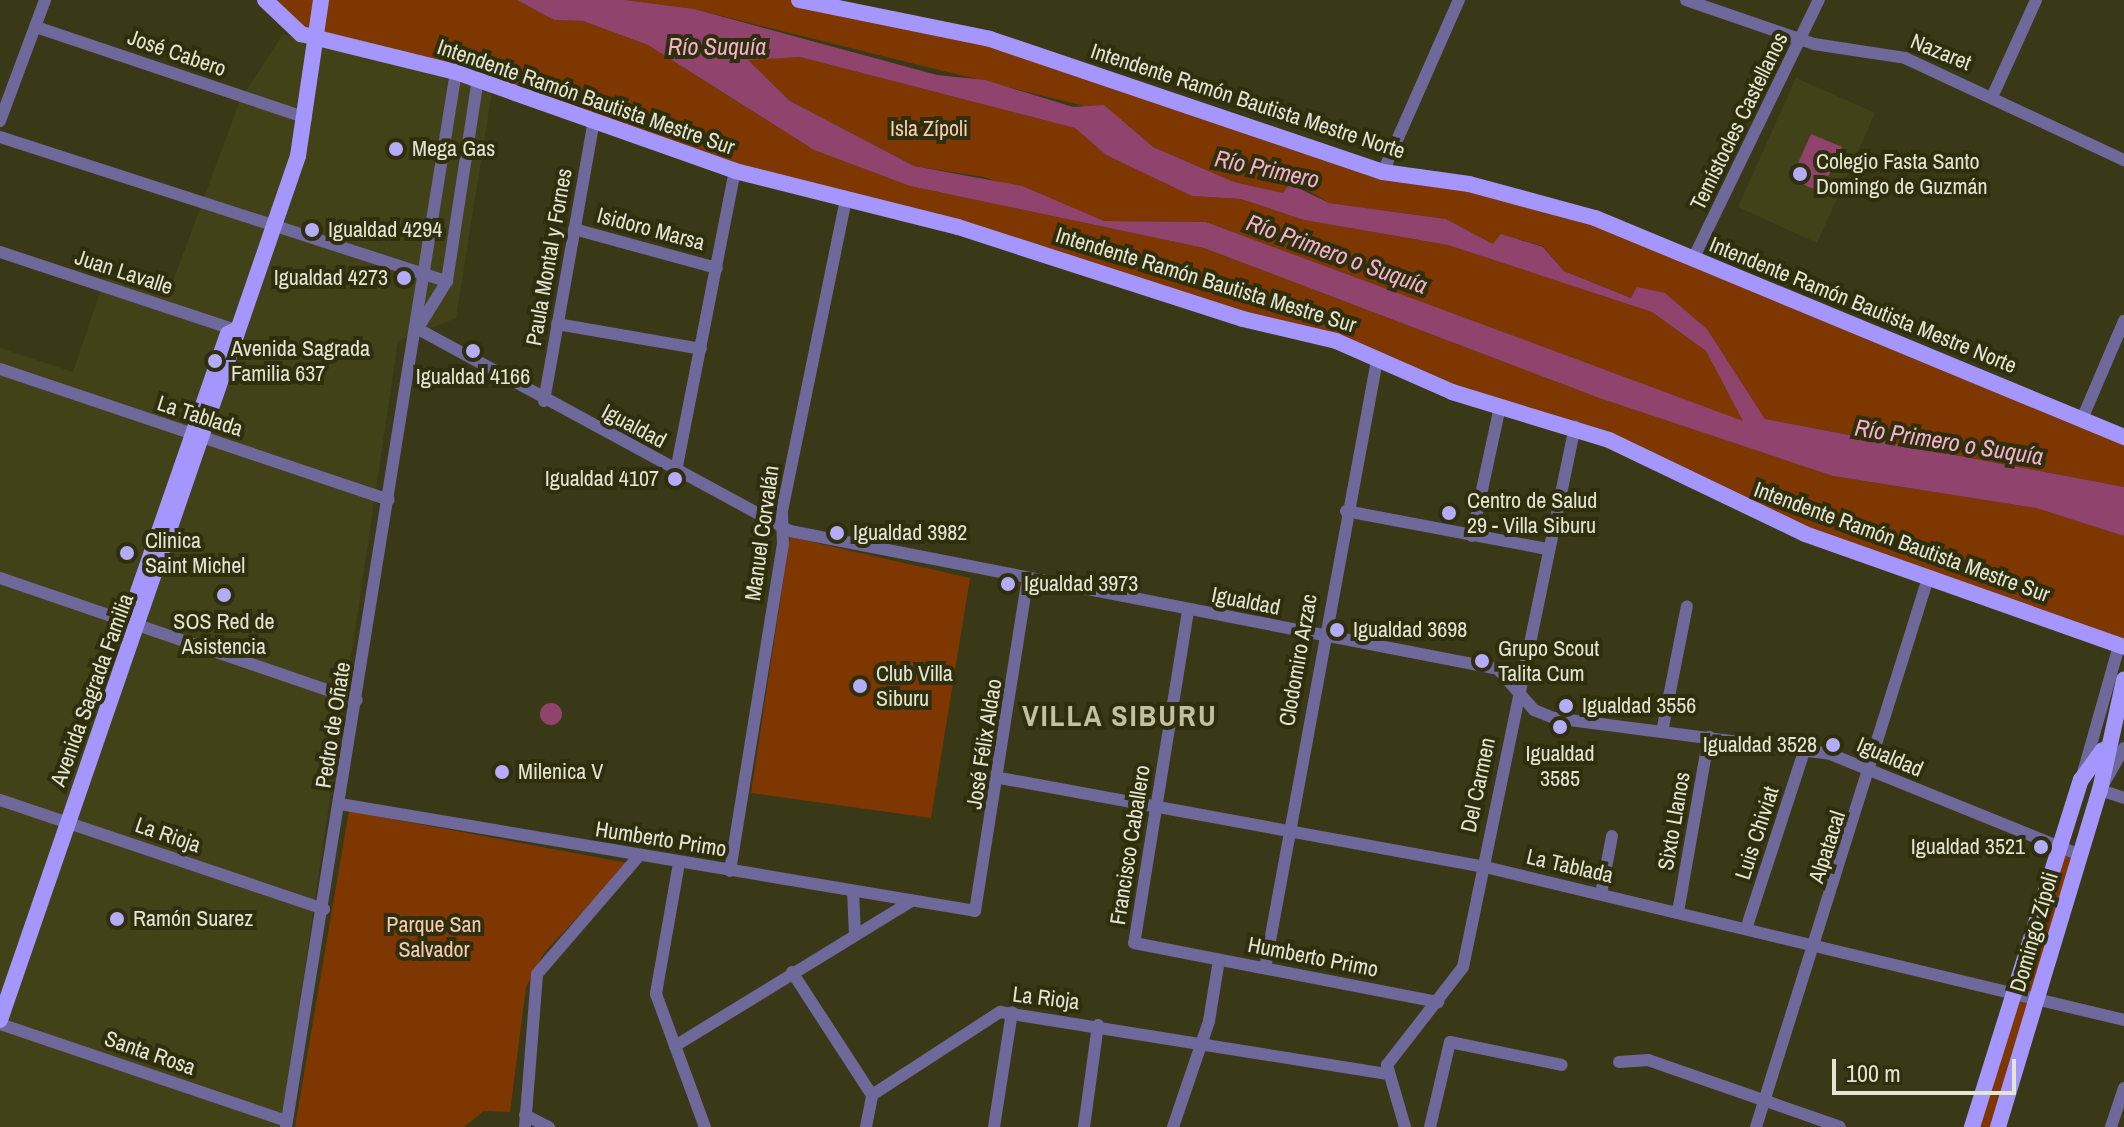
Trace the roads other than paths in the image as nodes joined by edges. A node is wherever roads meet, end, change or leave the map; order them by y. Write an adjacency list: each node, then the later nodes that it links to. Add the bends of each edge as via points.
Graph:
1 (43, 0): 10 (street)
2 (265, 0): 11 (main road, Intendente Ramón Bautista Mestre Sur, via 292,30)
3 (799, 0): 22 (main road, Intendente Ramón Bautista Mestre Norte, via 990,39)
4 (1459, 0): 22 (street)
5 (1686, 0): 8 (street, Nazaret)
6 (1819, 0): 12 (street, Temístocles Castellanos)
7 (2036, 0): 15 (street)
8 (1709, 4): 12 (street, Nazaret)
9 (320, 6): 11 (main road, Avenida Sagrada Familia)
10 (36, 27): 16 (street, José Cabero); 18 (street)
11 (316, 38): 13 (main road, Intendente Ramón Bautista Mestre Sur); 16 (main road, Avenida Sagrada Familia)
12 (1802, 40): 15 (street, Nazaret, via 1905,58); 27 (street, Temístocles Castellanos)
13 (456, 72): 14 (main road, Intendente Ramón Bautista Mestre Sur); 29 (street, Pedro de Oñate)
14 (478, 78): 17 (main road, Intendente Ramón Bautista Mestre Sur); 30 (street, Pedro de Oñate)
15 (1993, 95): 20 (street, Nazaret)
16 (306, 118): 24 (main road, Avenida Sagrada Familia)
17 (594, 120): 21 (main road, Intendente Ramón Bautista Mestre Sur); 25 (street, Paula Montal y Fornes)
18 (0, 121)
19 (0, 137): 24 (street)
20 (2124, 160)
21 (735, 171): 23 (main road, Intendente Ramón Bautista Mestre Sur); 28 (street)
22 (1383, 172): 27 (main road, Intendente Ramón Bautista Mestre Norte, via 1512,194)
23 (845, 203): 36 (main road, Intendente Ramón Bautista Mestre Sur, via 1080,263); 47 (street, Manuel Corvalán)
24 (274, 226): 29 (street); 34 (main road, Avenida Sagrada Familia)
25 (574, 229): 28 (street, Isidoro Marsa); 32 (street, Paula Montal y Fornes)
26 (0, 252): 34 (street, Juan Lavalle)
27 (1693, 259): 40 (main road, Intendente Ramón Bautista Mestre Norte)
28 (717, 268): 35 (street)
29 (425, 277): 30 (street); 33 (street, Pedro de Oñate)
30 (447, 281): 33 (street, Pedro de Oñate)
31 (2124, 321): 40 (street)
32 (557, 324): 35 (street); 38 (street, Paula Montal y Fornes)
33 (418, 329): 38 (street, Igualdad); 45 (street, Pedro de Oñate)
34 (236, 330): 42 (main road, Avenida Sagrada Familia)
35 (701, 349): 44 (street)
36 (1377, 360): 39 (main road, Intendente Ramón Bautista Mestre Sur); 46 (street, Clodomiro Arzac)
37 (0, 369): 42 (street, La Tablada)
38 (544, 401): 44 (street, Igualdad)
39 (1500, 406): 41 (main road, Intendente Ramón Bautista Mestre Sur); 48 (street)
40 (2082, 419): 43 (main road, Intendente Ramón Bautista Mestre Norte)
41 (1575, 426): 49 (street, Del Carmen); 51 (main road, Intendente Ramón Bautista Mestre Sur, via 1749,510)
42 (199, 437): 45 (street, La Tablada); 55 (main road, Avenida Sagrada Familia)
43 (2124, 437)
44 (676, 471): 47 (street, Igualdad)
45 (389, 500): 60 (street, Pedro de Oñate)
46 (1346, 511): 48 (street); 56 (street, Clodomiro Arzac)
47 (783, 528): 52 (street, Igualdad); 82 (street, Manuel Corvalán)
48 (1472, 536): 49 (street)
49 (1548, 549): 59 (street, Del Carmen)
50 (0, 578): 55 (street)
51 (1928, 578): 57 (main road, Intendente Ramón Bautista Mestre Sur); 66 (street, Alpatacal)
52 (1027, 582): 54 (street, Igualdad); 67 (street, José Félix Aldao)
53 (1687, 606): 61 (street)
54 (1188, 611): 56 (street, Igualdad); 73 (street, Francisco Caballero)
55 (132, 624): 60 (street); 74 (main road, Avenida Sagrada Familia)
56 (1321, 636): 59 (street, Igualdad, via 1498,669); 75 (street, Clodomiro Arzac)
57 (2122, 646): 68 (street, Domingo Zípoli)
58 (2124, 680): 63 (main road, Domingo Zípoli)
59 (1518, 689): 61 (street, Igualdad, via 1534,710 1554,718); 81 (street, Del Carmen)
60 (357, 700): 72 (street, Pedro de Oñate)
61 (1662, 732): 62 (street, Igualdad)
62 (1709, 737): 65 (street, Igualdad); 88 (street, Sixto Llanos)
63 (2103, 748): 68 (main road, Domingo Zípoli); 69 (main road, Domingo Zípoli)
64 (2124, 748): 69 (street)
65 (1805, 749): 66 (street, Igualdad); 89 (street, Luis Chiviat)
66 (1869, 768): 77 (street, Igualdad); 92 (street, Alpatacal)
67 (1000, 778): 73 (street, La Tablada); 87 (street, José Félix Aldao)
68 (2081, 780): 77 (main road, Domingo Zípoli)
69 (2100, 790): 70 (street); 78 (main road, Domingo Zípoli)
70 (2124, 798)
71 (0, 800): 74 (street, La Rioja)
72 (340, 804): 79 (street, Humberto Primo); 86 (street, Pedro de Oñate)
73 (1157, 807): 75 (street, La Tablada); 91 (street, Francisco Caballero)
74 (63, 821): 86 (street, La Rioja); 96 (main road, Avenida Sagrada Familia); 102 (main road, Avenida Sagrada Familia)
75 (1288, 830): 81 (street, La Tablada); 94 (street, Clodomiro Arzac)
76 (1612, 836): 84 (street)
77 (2059, 847): 78 (street, Igualdad); 97 (main road, Domingo Zípoli)
78 (2080, 855): 98 (main road, Domingo Zípoli)
79 (638, 857): 80 (street, Humberto Primo); 112 (street, via 537,974)
80 (679, 863): 82 (street, Humberto Primo); 105 (street, via 655,983)
81 (1481, 866): 84 (street, La Tablada); 99 (street, Del Carmen, via 1463,967)
82 (730, 871): 83 (street, Humberto Primo)
83 (853, 891): 85 (street, Humberto Primo); 90 (street)
84 (1601, 894): 88 (street, La Tablada)
85 (912, 901): 87 (street, Humberto Primo); 90 (street)
86 (324, 909): 114 (street, Pedro de Oñate)
87 (975, 911)
88 (1678, 912): 89 (street, La Tablada)
89 (1746, 929): 92 (street, La Tablada)
90 (855, 935): 95 (street)
91 (1134, 943): 93 (street, Humberto Primo)
92 (1813, 947): 97 (street, La Tablada); 111 (street, Alpatacal)
93 (1219, 960): 94 (street, Humberto Primo); 104 (street)
94 (1265, 968): 99 (street, Humberto Primo)
95 (792, 972): 105 (street); 110 (street)
96 (0, 988)
97 (2014, 992): 98 (street, La Tablada); 124 (main road, Domingo Zípoli)
98 (2039, 994): 101 (street, La Tablada); 125 (main road, Domingo Zípoli)
99 (1438, 1002): 108 (street, Del Carmen, via 1390,1057)
100 (1012, 1012): 103 (street, La Rioja); 110 (street, La Rioja, via 981,1018); 118 (street)
101 (2124, 1020)
102 (0, 1022): 114 (street, Santa Rosa)
103 (1098, 1025): 104 (street, La Rioja); 113 (street)
104 (1203, 1042): 108 (street, La Rioja); 119 (street)
105 (675, 1046): 116 (street)
106 (1619, 1062): 111 (street, via 1648,1060)
107 (1562, 1065): 121 (street, via 1450,1042)
108 (1386, 1074): 120 (street)
109 (2124, 1088): 126 (street)
110 (872, 1095): 117 (street)
111 (1765, 1100): 122 (street, Alpatacal); 123 (street)
112 (525, 1121): 115 (street)
113 (1082, 1123)
114 (286, 1124)
115 (549, 1127)
116 (705, 1127)
117 (866, 1127)
118 (994, 1127)
119 (1173, 1127)
120 (1405, 1127)
121 (1430, 1127)
122 (1756, 1127)
123 (1840, 1127)
124 (1972, 1127)
125 (1998, 1127)
126 (2111, 1127)

